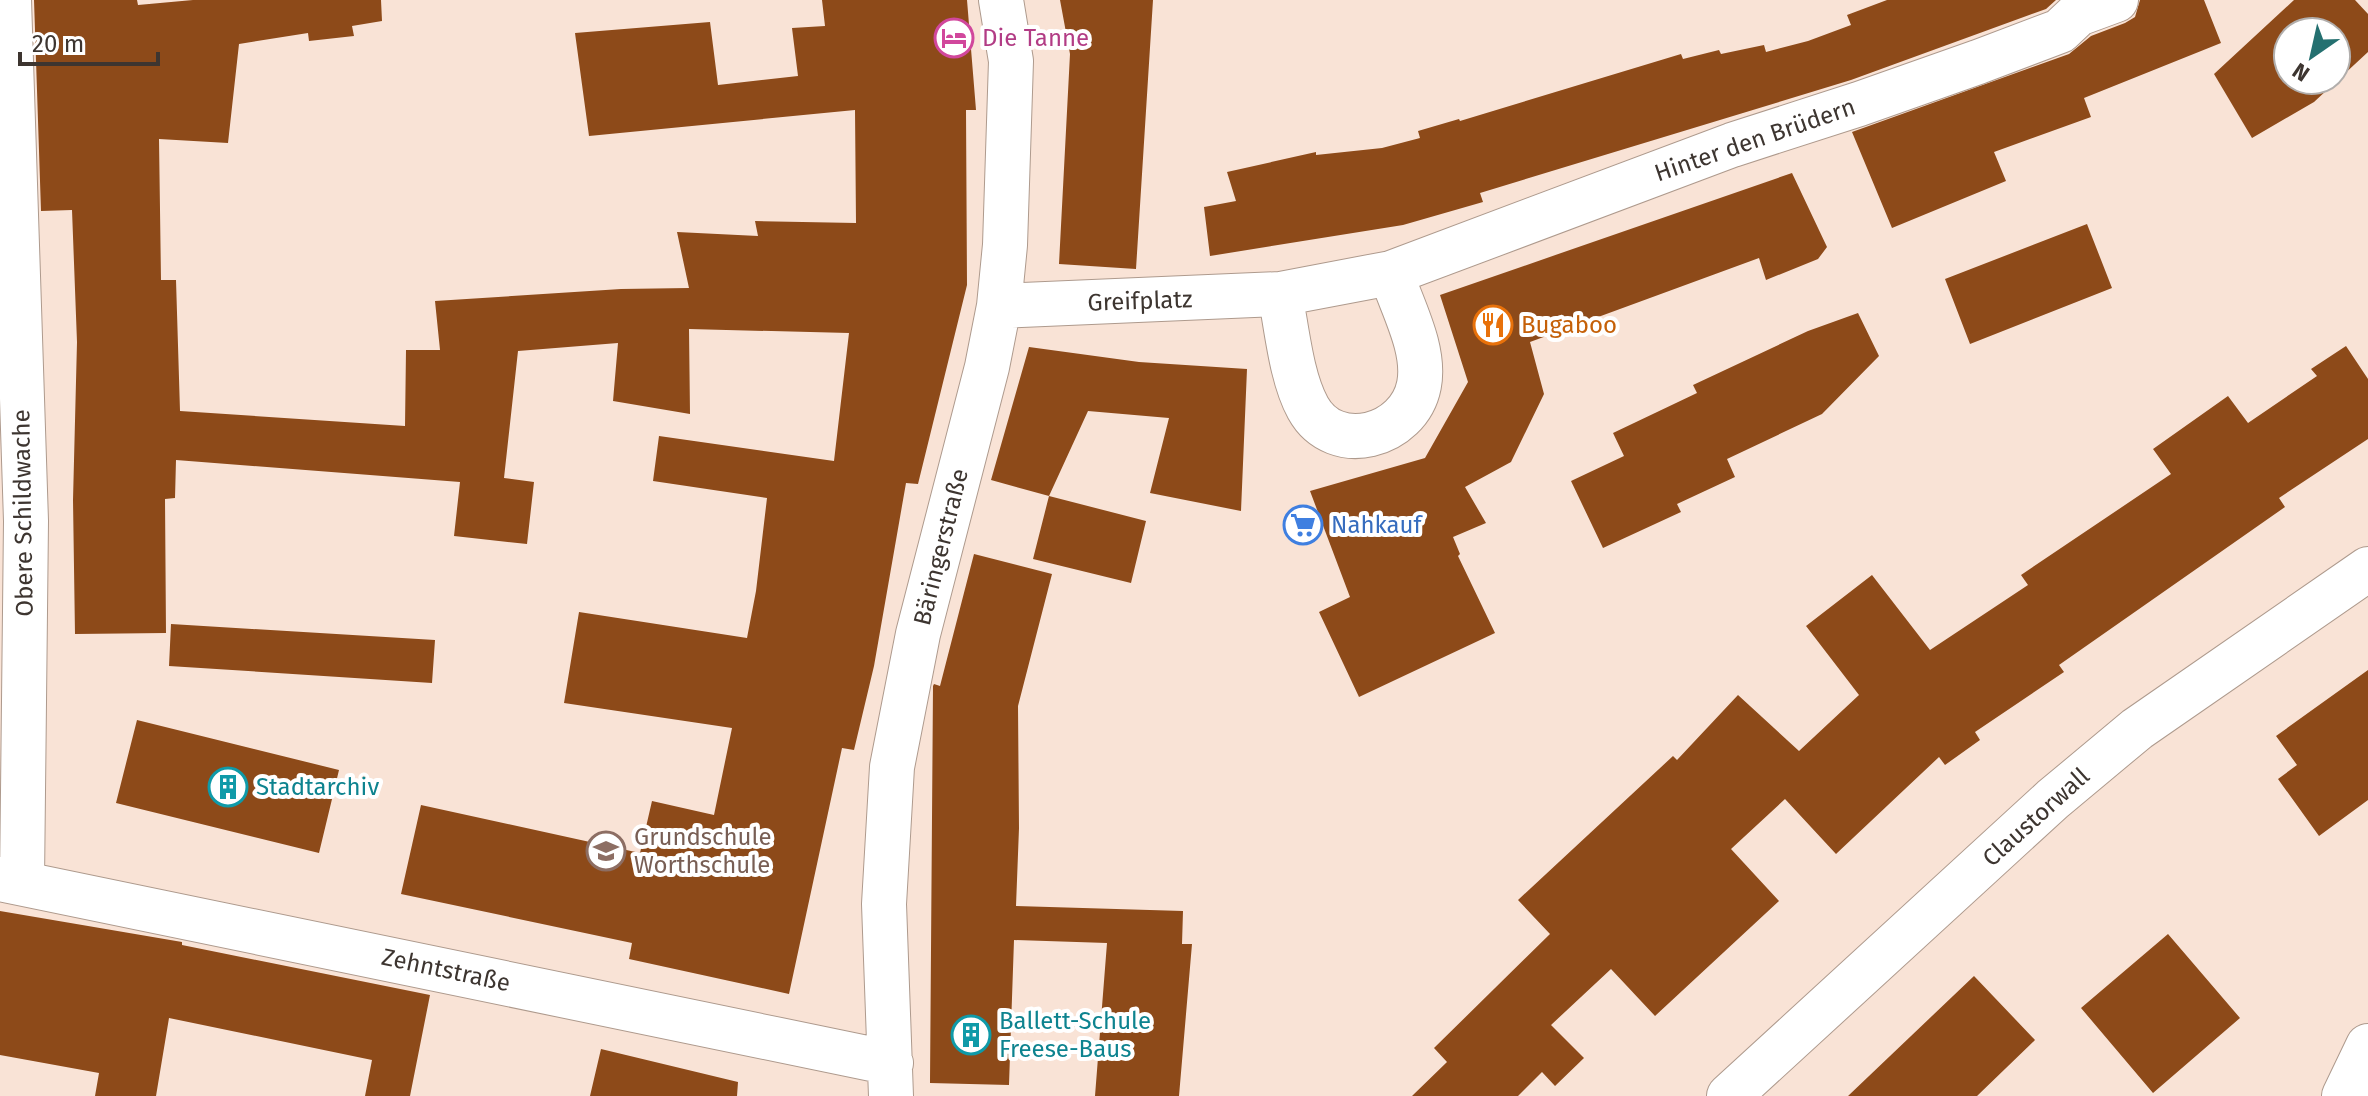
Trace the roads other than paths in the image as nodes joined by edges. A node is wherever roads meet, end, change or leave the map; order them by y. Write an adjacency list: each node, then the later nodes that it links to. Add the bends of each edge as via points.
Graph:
1 (9, 0): 8 (street, Obere Schildwache, via 26,521)
2 (1001, 0): 6 (street, Bäringerstraße, via 1011,61)
3 (2116, 0): 4 (street, Hinter den Brüdern, via 2078,14 2060,31 1978,62 1732,145)
4 (1391, 273): 5 (street, Greifplatz); 5 (street, via 1418,351 1419,388 1395,425 1368,435 1343,436 1321,425 1308,409)
5 (1280, 294): 6 (street, Greifplatz)
6 (999, 306): 10 (street, Bäringerstraße, via 918,634 892,767 884,904)
7 (2368, 569): 11 (street, Claustorwall, via 2137,729 2053,799)
8 (11, 880): 10 (street, Zehntstraße)
9 (2368, 1046): 12 (street)
10 (891, 1080)
11 (1729, 1096)
12 (2344, 1096)

